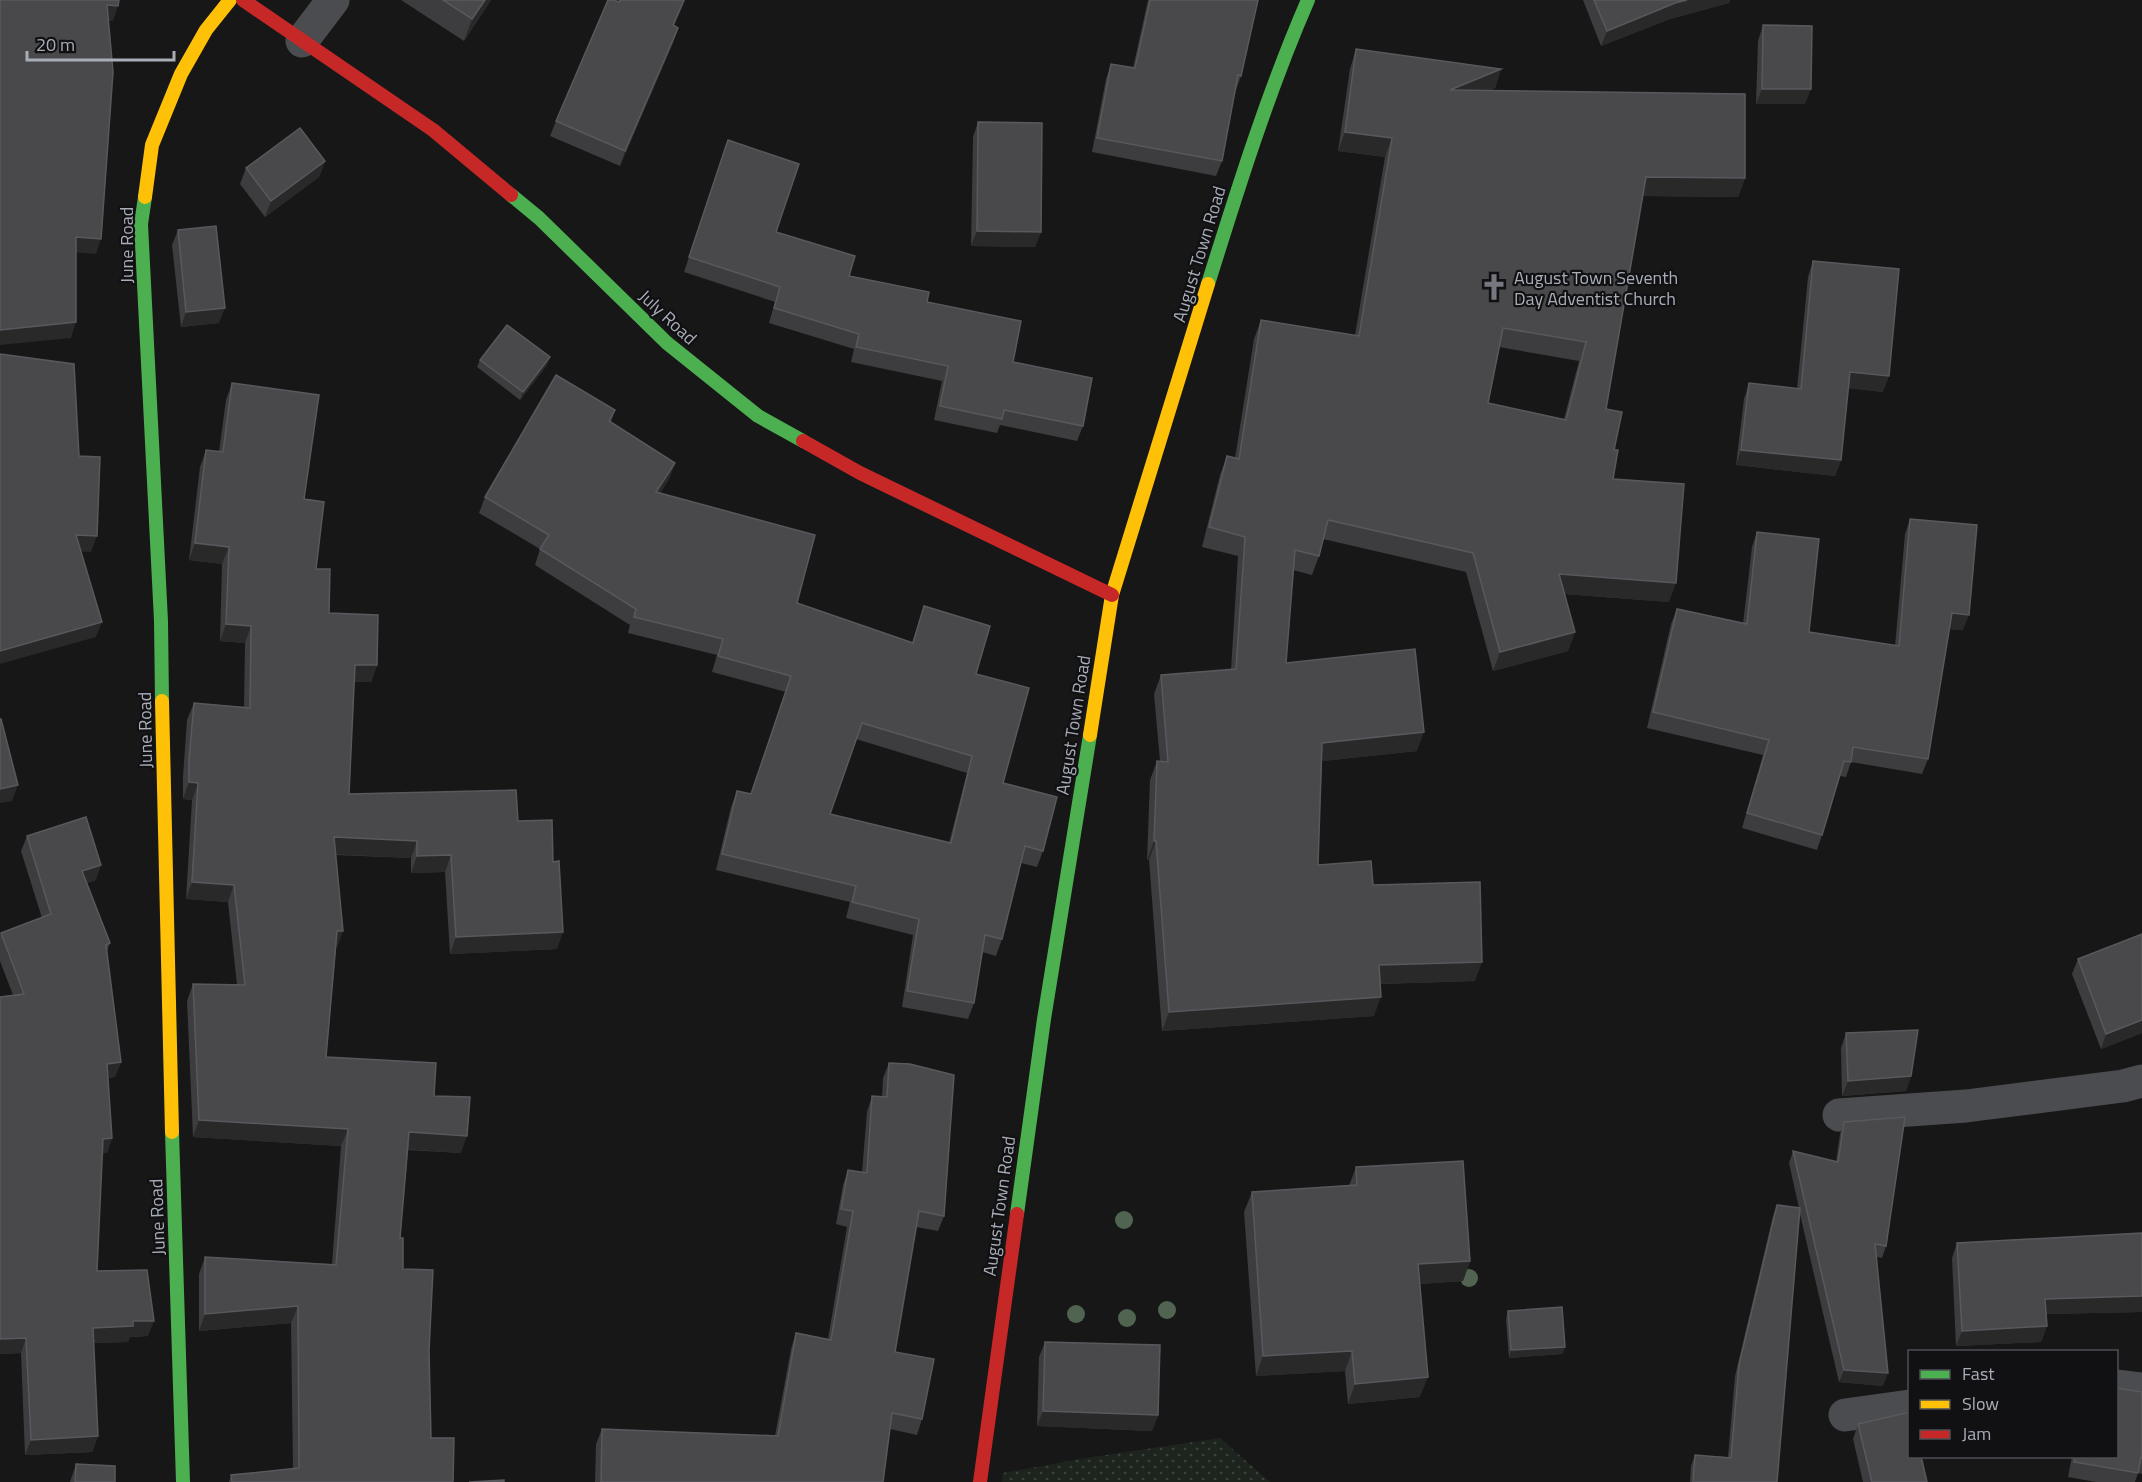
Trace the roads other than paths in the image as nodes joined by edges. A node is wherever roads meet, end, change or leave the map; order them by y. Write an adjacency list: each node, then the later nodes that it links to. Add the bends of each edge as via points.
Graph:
1 (230, 0): 13 (street, June Road, via 206,30 181,74 152,145 141,224 161,621)
2 (243, 0): 5 (street, July Road)
3 (333, 0): 5 (street)
4 (1308, 0): 6 (street, August Town Road, via 1235,196)
5 (302, 41): 6 (street, July Road, via 433,130 539,218 667,343 758,416 860,473)
6 (1112, 595): 14 (street, August Town Road, via 1044,1019)
7 (2142, 1081): 8 (street, via 1966,1106)
8 (1839, 1115)
9 (2118, 1386): 10 (street)
10 (2142, 1389)
11 (1908, 1406): 12 (street)
12 (1845, 1415)
13 (183, 1482)
14 (980, 1482)

